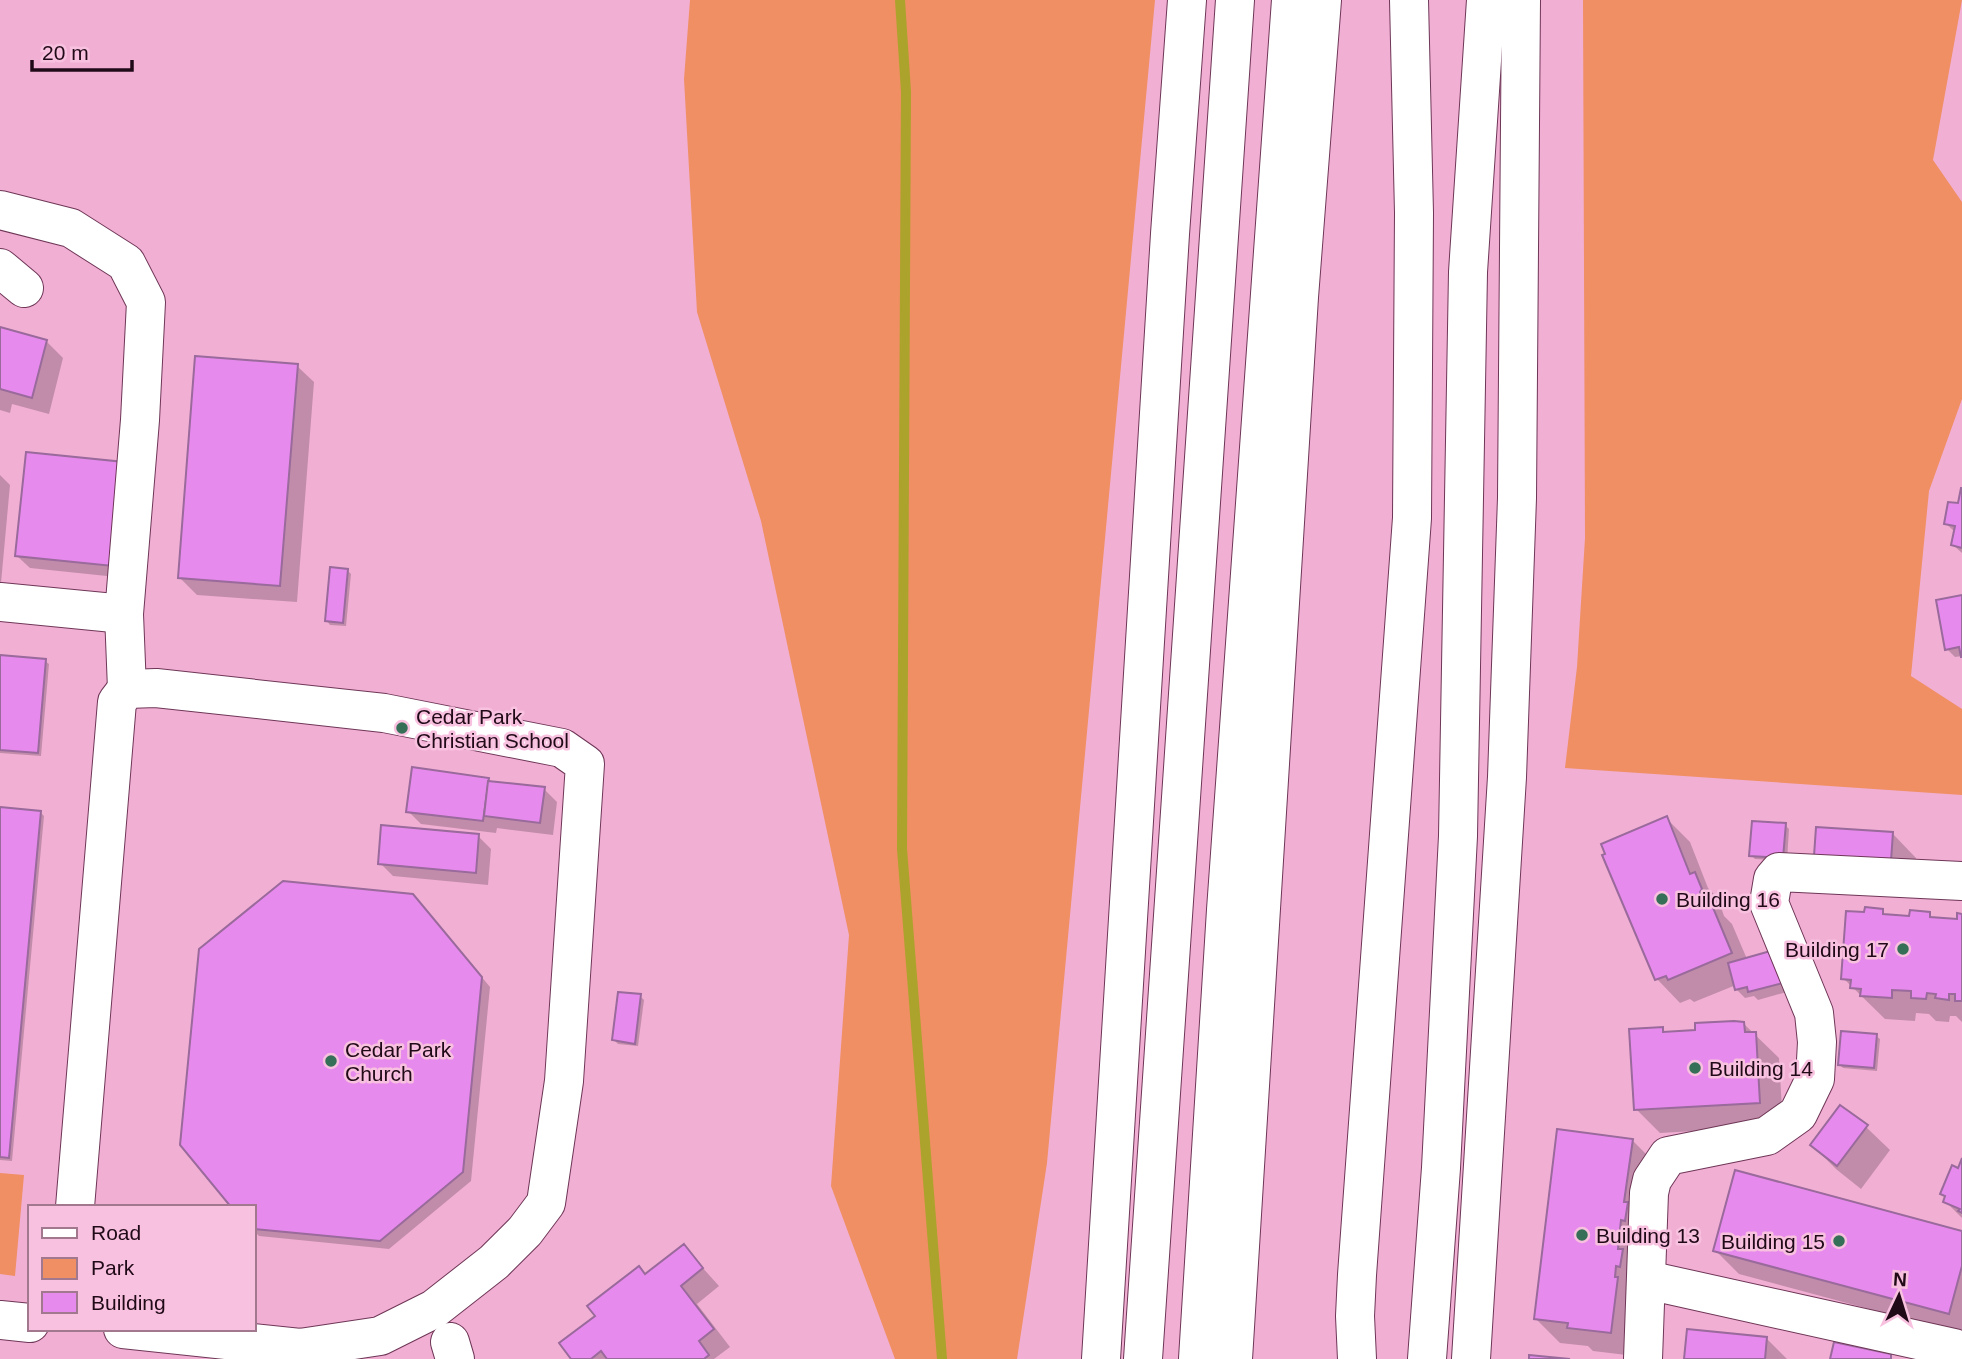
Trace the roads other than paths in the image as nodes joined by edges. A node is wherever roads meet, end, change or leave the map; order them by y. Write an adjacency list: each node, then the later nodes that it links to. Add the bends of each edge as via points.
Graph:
1 (1187, 0): 14 (main road)
2 (1235, 0): 24 (main road)
3 (1291, 0): 25 (main road)
4 (1322, 0): 26 (main road, via 1299,297)
5 (1409, 0): 21 (main road, via 1414,213 1412,518 1358,1261)
6 (1486, 0): 27 (main road, via 1468,272 1458,836)
7 (1521, 0): 28 (main road, via 1517,498 1510,707)
8 (0, 210): 10 (main road, via 71,228 127,263 146,302)
9 (0, 602): 10 (main road)
10 (124, 614): 11 (main road)
11 (127, 689): 13 (main road, via 117,702); 19 (main road, via 156,688 384,713 562,748 585,764 564,1081 546,1203 525,1231 476,1276 434,1309 380,1336 300,1348)
12 (1962, 881): 15 (main road, via 1779,872 1773,879 1769,903 1814,1013 1815,1079 1798,1114 1767,1136 1668,1156 1649,1193)
13 (75, 1205)
14 (1109, 1243): 22 (main road); 23 (main road)
15 (1647, 1280): 20 (main road); 29 (main road)
16 (0, 1320): 17 (main road)
17 (28, 1322)
18 (131, 1331): 19 (main road)
19 (206, 1349)
20 (1955, 1350)
21 (1357, 1355)
22 (1093, 1359)
23 (1101, 1359)
24 (1143, 1359)
25 (1198, 1359)
26 (1233, 1359)
27 (1427, 1359)
28 (1471, 1359)
29 (1643, 1359)

